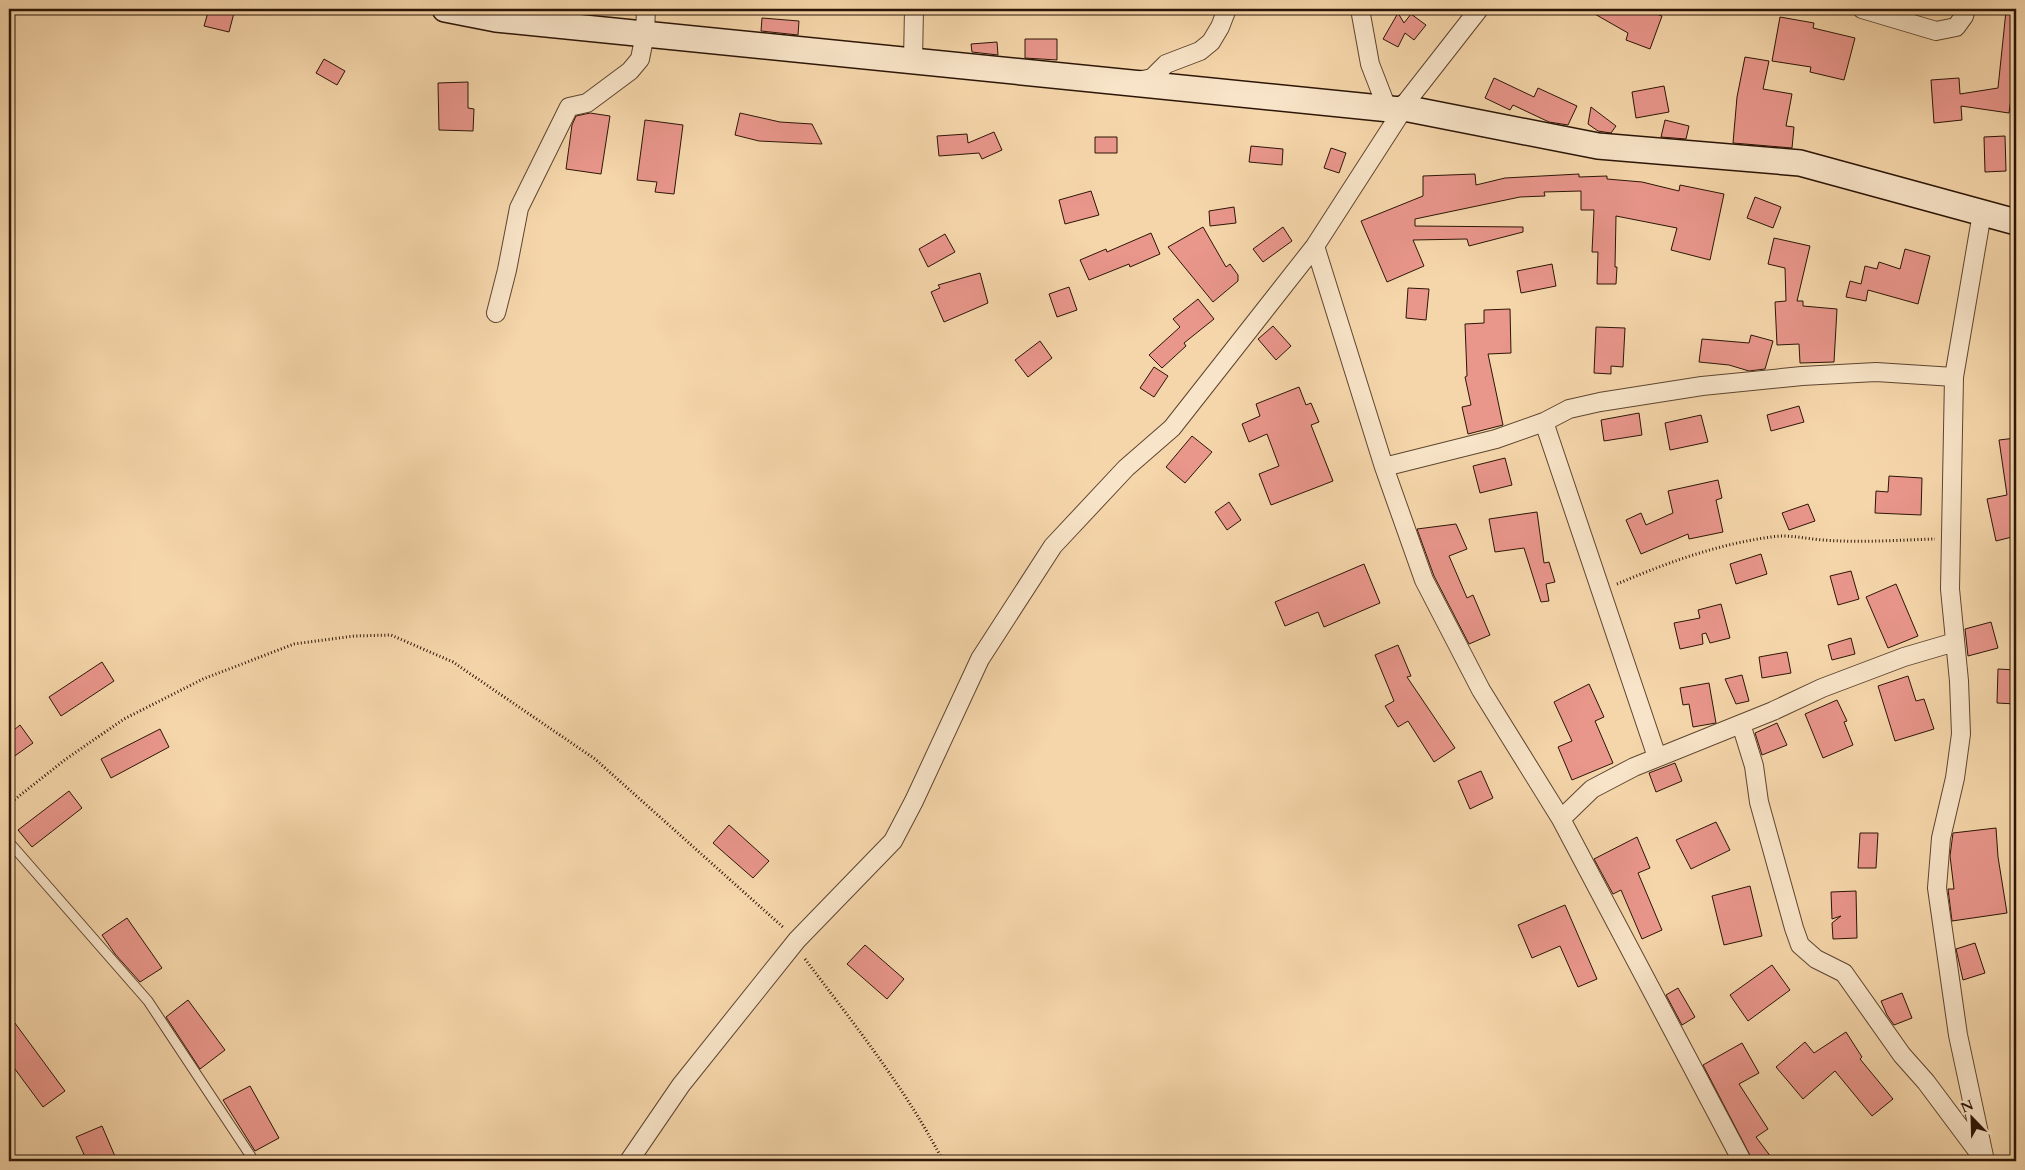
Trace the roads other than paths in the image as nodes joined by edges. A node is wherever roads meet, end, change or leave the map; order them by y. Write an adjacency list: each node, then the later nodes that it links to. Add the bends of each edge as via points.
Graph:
1 (445, 9): 9 (street)
2 (646, 9): 10 (street)
3 (914, 9): 11 (street)
4 (1227, 9): 12 (street, via 1211,42 1200,51 1166,64 1152,78)
5 (1360, 9): 13 (street, via 1370,64)
6 (1479, 9): 13 (street)
7 (1862, 9): 8 (street, via 1936,31 1956,27)
8 (1966, 9)
9 (501, 14): 10 (street)
10 (646, 34): 11 (street); 17 (street, via 640,59 630,71 587,104 569,107 519,208)
11 (913, 61): 12 (street)
12 (1134, 82): 13 (street)
13 (1397, 109): 14 (street, via 1598,146 1800,163); 16 (street)
14 (1982, 212): 15 (street); 18 (street)
15 (2016, 222)
16 (1315, 246): 20 (street); 27 (street, via 1172,428 1126,468 1053,546 980,659 893,841 796,942 682,1085)
17 (496, 313)
18 (1954, 377): 19 (street, via 1876,372 1702,386 1569,408); 21 (street, via 1950,589)
19 (1544, 422): 20 (street, via 1496,439); 23 (street)
20 (1384, 467): 24 (street, via 1424,580 1446,625 1481,690)
21 (1955, 642): 22 (street, via 1822,688); 29 (street, via 1961,734 1941,838 1937,888 1958,1035)
22 (1741, 724): 23 (street); 29 (street, via 1800,945 1816,959 1844,973 1902,1055)
23 (1658, 757): 24 (street, via 1592,789)
24 (1561, 819): 28 (street)
25 (9, 842): 26 (lane, via 148,1001)
26 (254, 1161)
27 (629, 1161)
28 (1742, 1161)
29 (1985, 1161)

